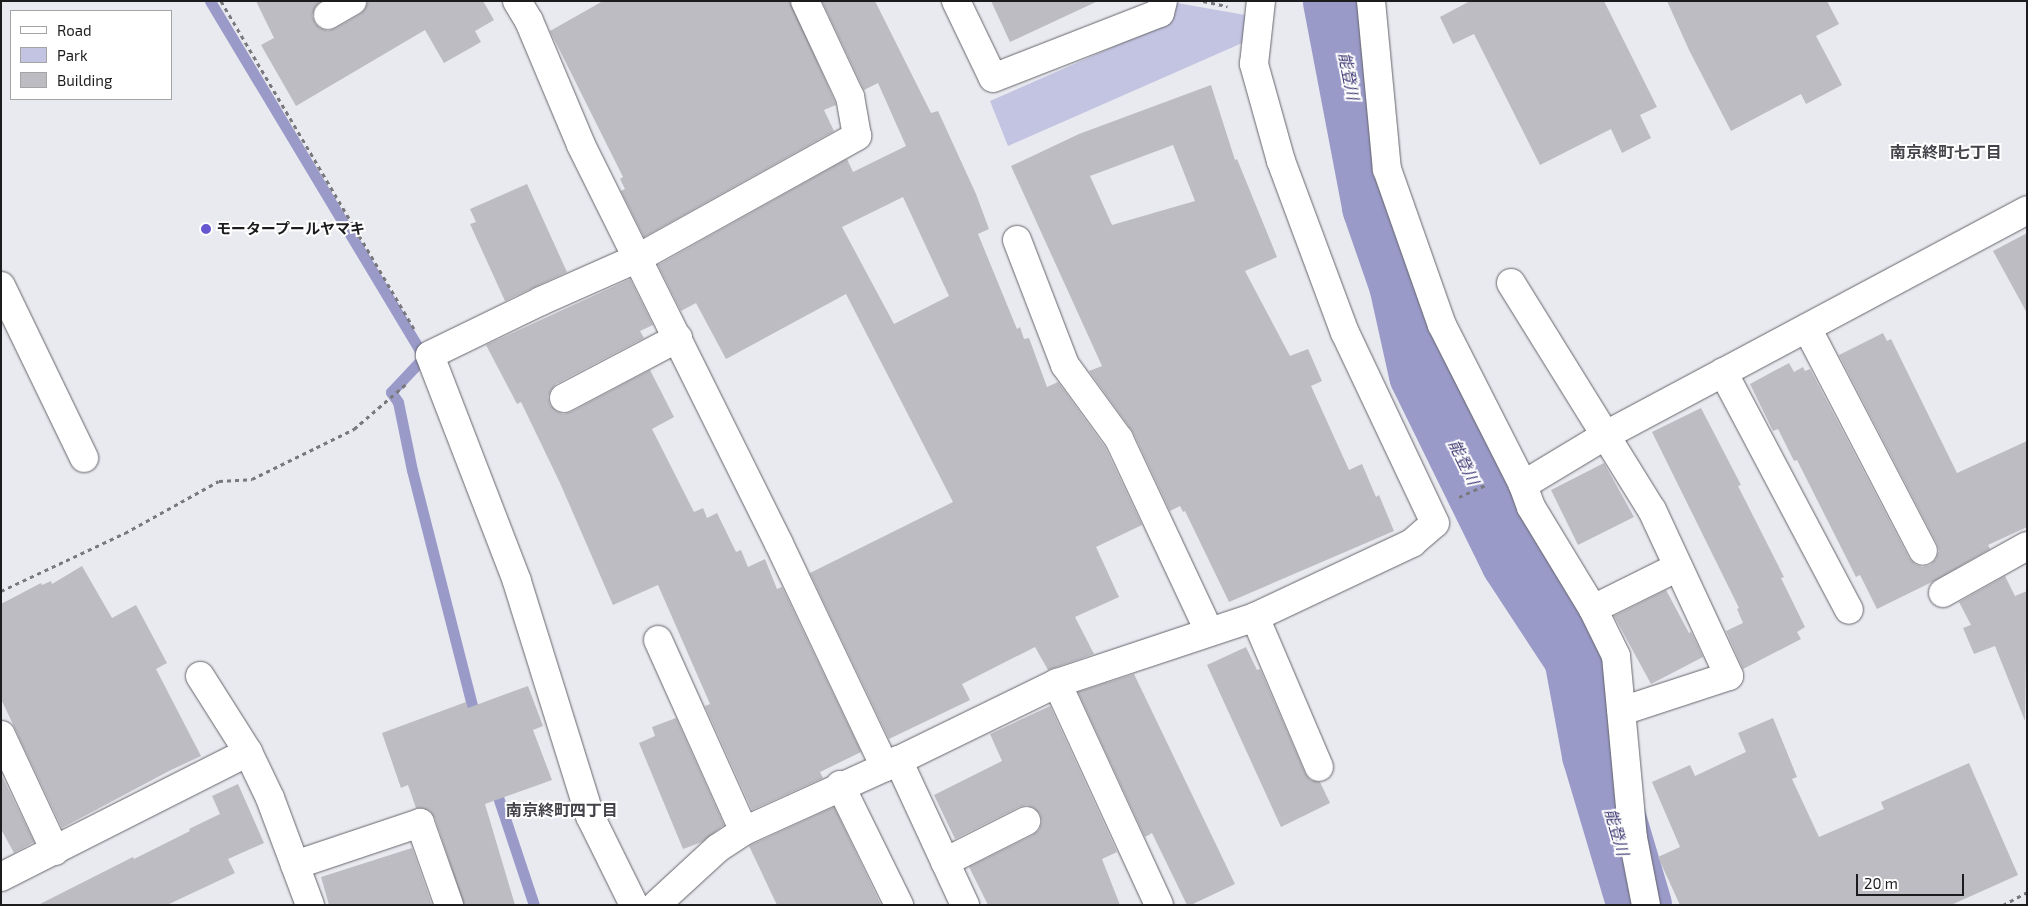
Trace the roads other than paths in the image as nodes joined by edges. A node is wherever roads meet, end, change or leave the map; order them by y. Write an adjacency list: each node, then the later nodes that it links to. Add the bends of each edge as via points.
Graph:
1 (352, 1): 8 (street)
2 (517, 1): 11 (street, via 529,21 581,145)
3 (805, 1): 11 (street, via 850,97 857,136)
4 (956, 1): 5 (street, via 993,78 1160,13)
5 (1163, 1)
6 (1261, 1): 27 (street, via 1254,64 1281,160 1345,333 1435,523 1412,543)
7 (1371, 1): 20 (street, via 1387,169 1442,324)
8 (328, 15)
9 (2027, 210): 14 (street)
10 (1017, 240): 28 (street, via 1064,365 1119,438)
11 (638, 258): 15 (street); 46 (street, via 430,355 517,581 590,816)
12 (1511, 283): 18 (street)
13 (1, 286): 19 (street)
14 (1807, 328): 16 (street); 22 (street)
15 (678, 338): 17 (street); 35 (street)
16 (1723, 372): 18 (street); 26 (street)
17 (564, 398)
18 (1606, 435): 20 (street); 23 (street, via 1652,510)
19 (84, 458)
20 (1523, 485): 25 (street, via 1532,508)
21 (2027, 546): 24 (street)
22 (1923, 551)
23 (1678, 567): 25 (street); 32 (street, via 1729,676)
24 (1943, 593)
25 (1593, 609): 32 (street, via 1616,656)
26 (1849, 610)
27 (1255, 617): 28 (street); 36 (street)
28 (1209, 631): 31 (street)
29 (658, 640): 39 (street)
30 (200, 676): 34 (street)
31 (1057, 683): 35 (street); 50 (street)
32 (1622, 710): 51 (street, via 1633,838)
33 (1, 735): 40 (street)
34 (248, 752): 40 (street); 42 (street, via 270,798)
35 (891, 763): 37 (street); 41 (street)
36 (1319, 766)
37 (840, 785): 39 (street); 48 (street)
38 (1026, 821): 41 (street)
39 (744, 830): 47 (street, via 718,848)
40 (55, 851): 43 (street)
41 (945, 862): 49 (street)
42 (295, 865): 44 (street); 45 (street, via 420,823)
43 (1, 878)
44 (310, 905)
45 (449, 905)
46 (634, 905)
47 (656, 905)
48 (899, 905)
49 (965, 905)
50 (1159, 905)
51 (1646, 905)

